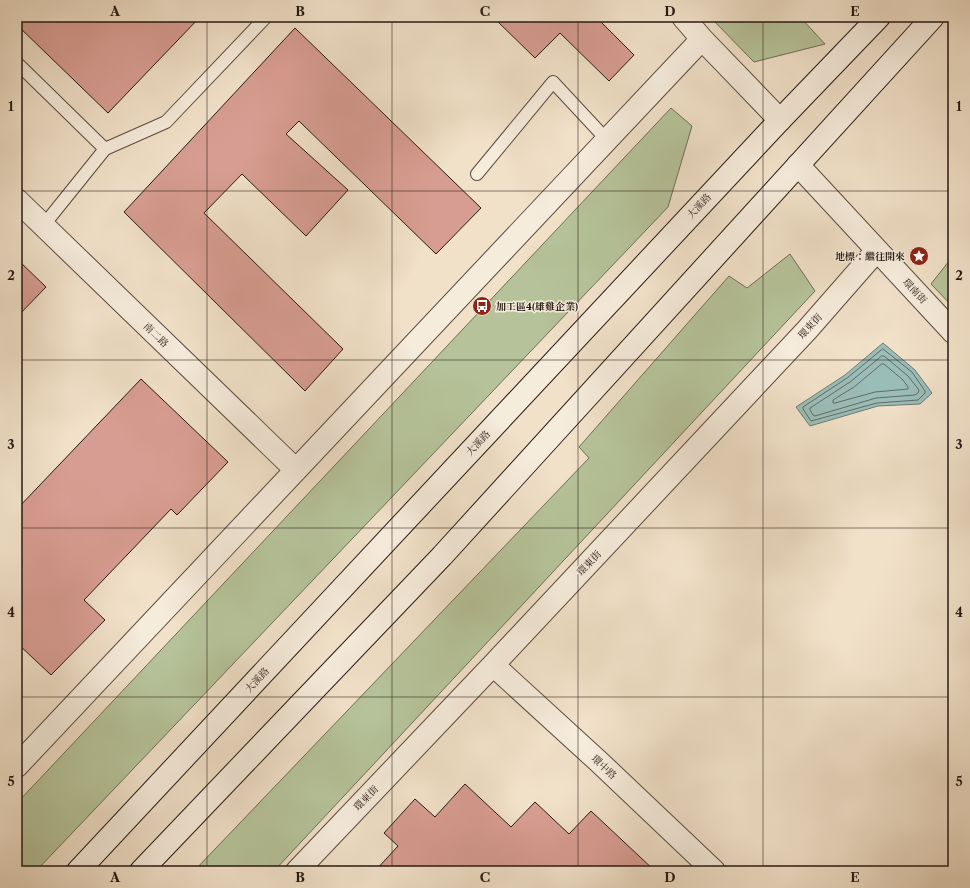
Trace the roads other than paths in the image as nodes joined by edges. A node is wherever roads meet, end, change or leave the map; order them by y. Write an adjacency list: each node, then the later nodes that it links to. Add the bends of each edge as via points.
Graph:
1 (266, 17): 9 (lane, via 166,122)
2 (683, 17): 5 (street)
3 (880, 17): 7 (street, 大溪路)
4 (933, 17): 10 (street)
5 (702, 39): 7 (street); 8 (street)
6 (17, 63): 9 (lane)
7 (780, 120): 19 (street, 大溪路)
8 (607, 140): 11 (lane, via 553,82); 16 (street)
9 (105, 149): 13 (lane)
10 (798, 165): 14 (street, 環南街); 20 (street, via 436,562)
11 (477, 174)
12 (17, 200): 13 (street, 南二路)
13 (43, 226): 16 (street, 南二路)
14 (877, 250): 15 (street, 環南街); 17 (street, 環東街, via 807,330)
15 (953, 332)
16 (296, 470): 18 (street)
17 (494, 665): 21 (street, 環東街); 22 (street, 環中路)
18 (17, 766)
19 (78, 871)
20 (141, 871)
21 (296, 871)
22 (714, 871)

